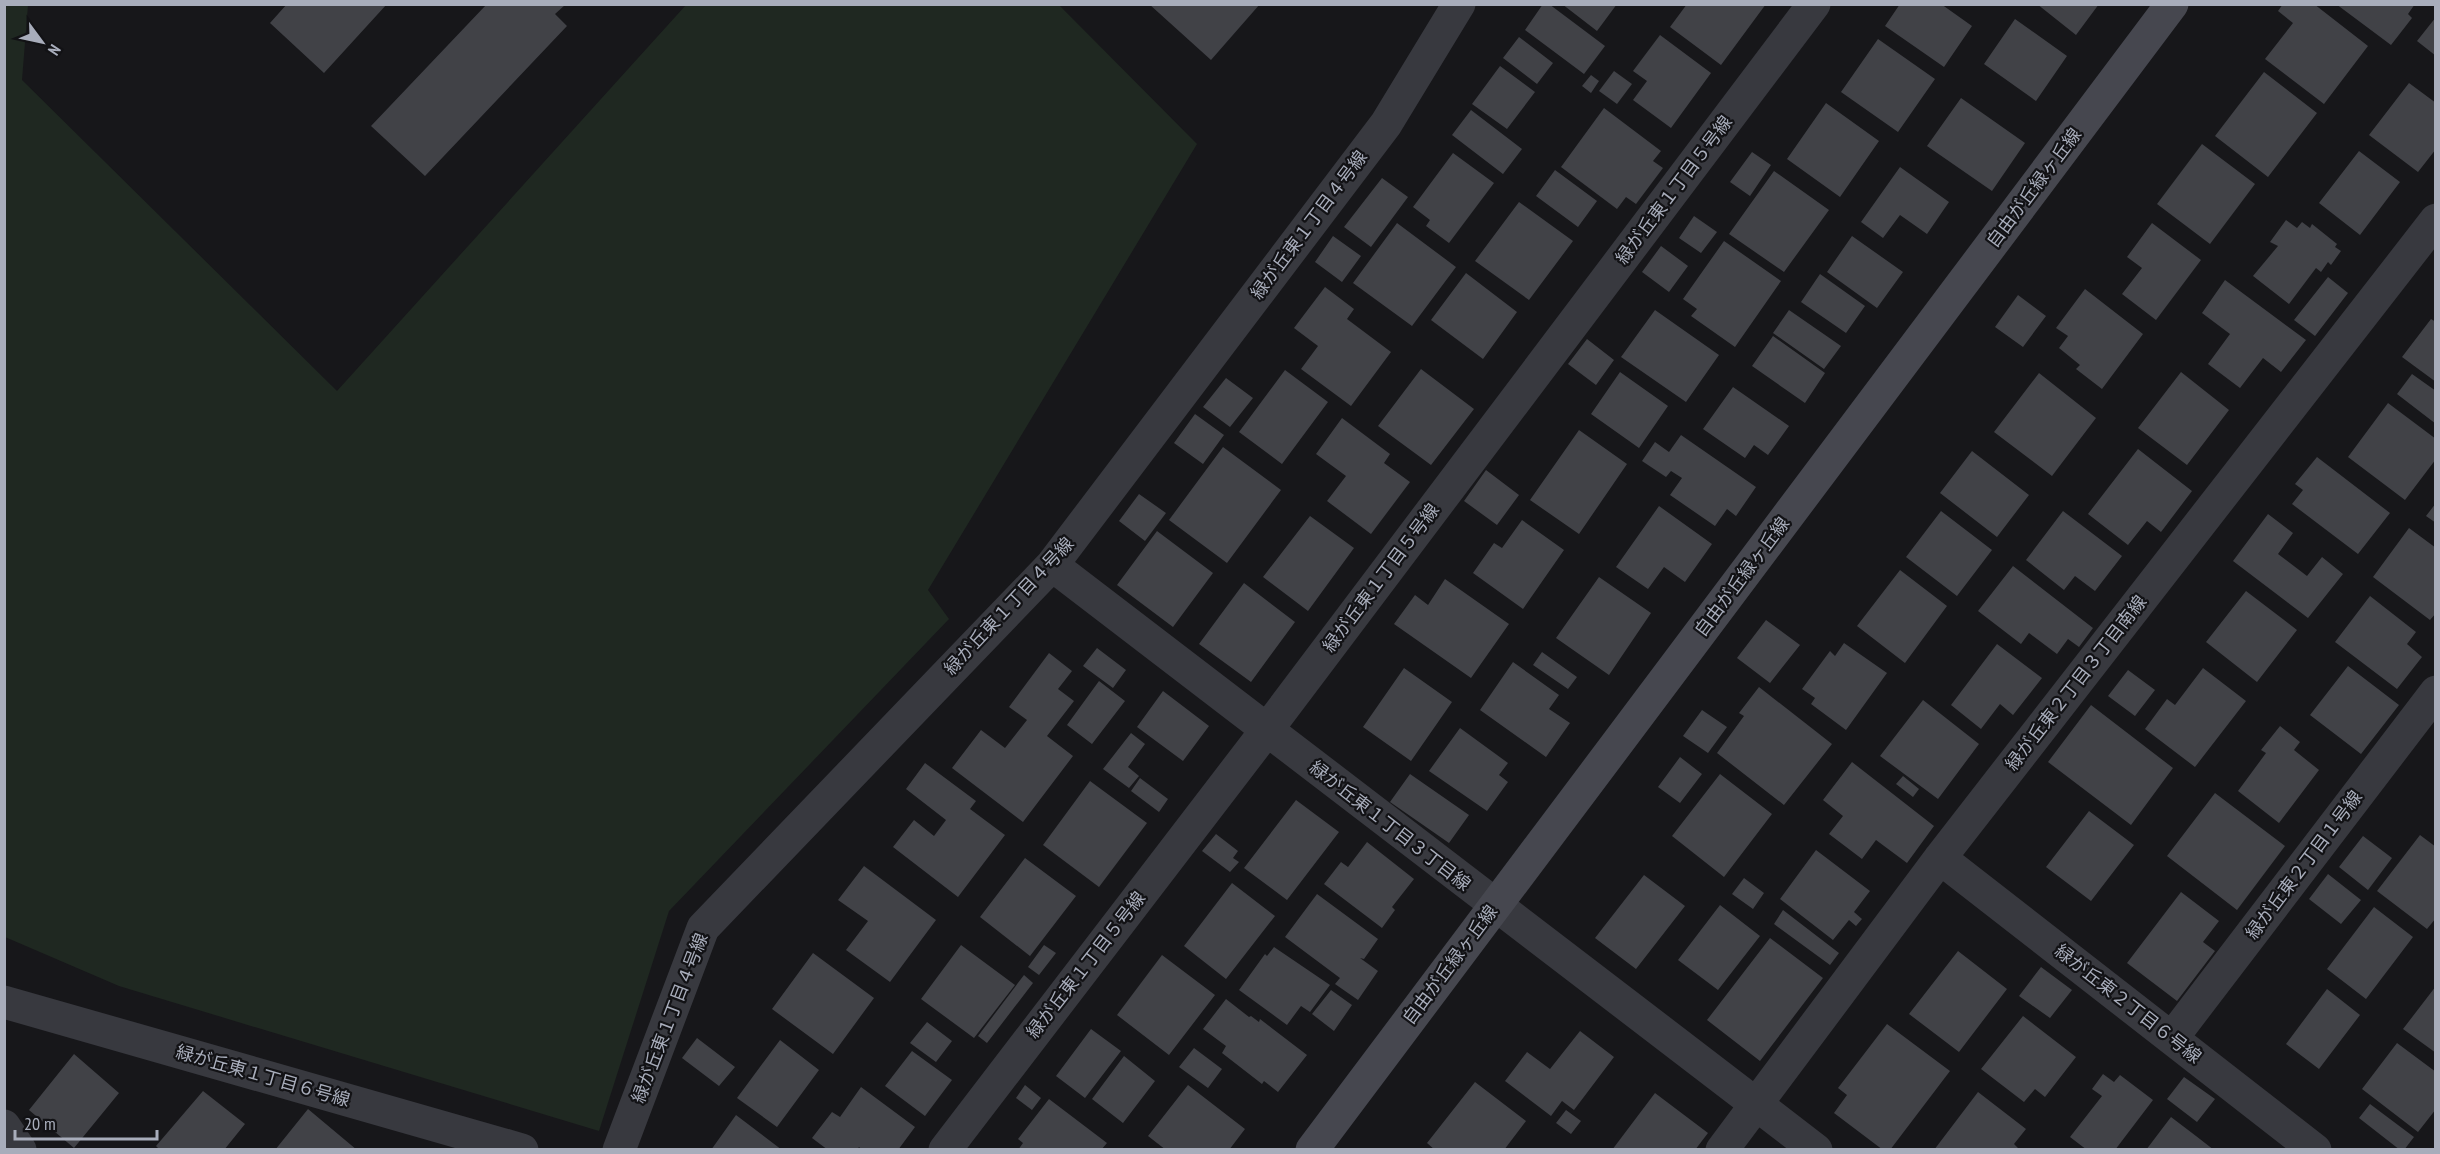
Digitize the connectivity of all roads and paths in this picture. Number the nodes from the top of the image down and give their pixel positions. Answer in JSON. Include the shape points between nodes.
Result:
{"nodes":[{"id":1,"x":1459,"y":4,"type":"edge"},
{"id":2,"x":1814,"y":4,"type":"edge"},
{"id":3,"x":2172,"y":4,"type":"edge"},
{"id":4,"x":2436,"y":220,"type":"edge"},
{"id":5,"x":1052,"y":565,"type":"junction"},
{"id":6,"x":2436,"y":692,"type":"edge"},
{"id":7,"x":1266,"y":730,"type":"junction"},
{"id":8,"x":1940,"y":858,"type":"junction"},
{"id":9,"x":1494,"y":906,"type":"junction"},
{"id":10,"x":4,"y":1002,"type":"edge"},
{"id":11,"x":2172,"y":1038,"type":"junction"},
{"id":12,"x":1757,"y":1104,"type":"junction"},
{"id":13,"x":4,"y":1126,"type":"edge"},
{"id":14,"x":20,"y":1149,"type":"edge"},
{"id":15,"x":522,"y":1149,"type":"edge"},
{"id":16,"x":619,"y":1149,"type":"edge"},
{"id":17,"x":945,"y":1149,"type":"edge"},
{"id":18,"x":1312,"y":1149,"type":"edge"},
{"id":19,"x":1722,"y":1149,"type":"edge"},
{"id":20,"x":1816,"y":1149,"type":"edge"},
{"id":21,"x":2315,"y":1149,"type":"edge"}],
"edges":[{"from":1,"to":5,"type":"street","name":"緑が丘東１丁目４号線","via":[[1386,124]]},
{"from":2,"to":7,"type":"street","name":"緑が丘東１丁目５号線"},
{"from":3,"to":9,"type":"street","name":"自由が丘緑ヶ丘線"},
{"from":4,"to":8,"type":"street","name":"緑が丘東２丁目３丁目南線"},
{"from":5,"to":7,"type":"street","name":"緑が丘東１丁目３丁目線"},
{"from":5,"to":16,"type":"street","name":"緑が丘東１丁目４号線","via":[[703,928]]},
{"from":6,"to":11,"type":"street","name":"緑が丘東２丁目１号線"},
{"from":7,"to":9,"type":"street","name":"緑が丘東１丁目３丁目線"},
{"from":7,"to":17,"type":"street","name":"緑が丘東１丁目５号線"},
{"from":8,"to":11,"type":"street","name":"緑が丘東２丁目６号線"},
{"from":8,"to":12,"type":"street","name":"緑が丘東２丁目３丁目南線"},
{"from":9,"to":12,"type":"street","name":"緑が丘東１丁目３丁目線"},
{"from":9,"to":18,"type":"street","name":"自由が丘緑ヶ丘線"},
{"from":10,"to":15,"type":"street","name":"緑が丘東１丁目６号線"},
{"from":11,"to":21,"type":"street","name":"緑が丘東２丁目６号線"},
{"from":12,"to":19,"type":"street","name":"緑が丘東２丁目３丁目南線"},
{"from":12,"to":20,"type":"street","name":"緑が丘東１丁目３丁目線"},
{"from":13,"to":14,"type":"street"}]}
